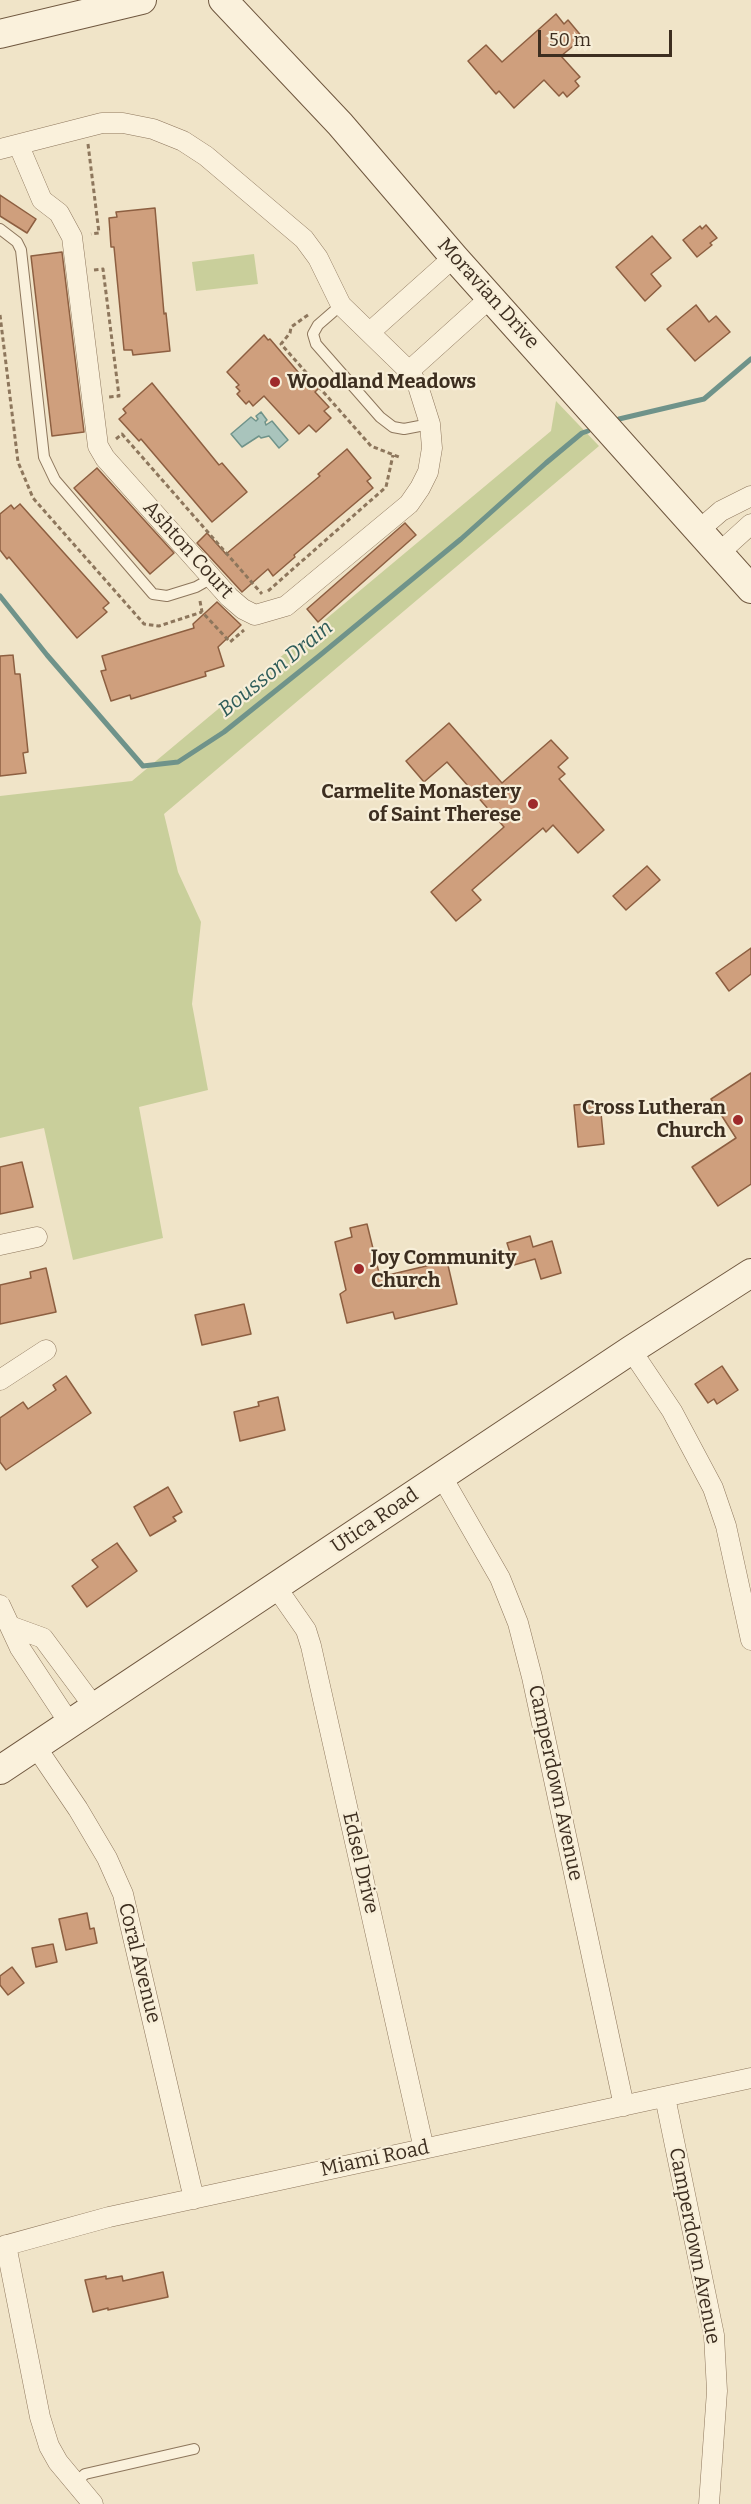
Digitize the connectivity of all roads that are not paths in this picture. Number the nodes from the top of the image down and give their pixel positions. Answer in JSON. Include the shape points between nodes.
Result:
{"nodes":[{"id":1,"x":142,"y":0,"type":"edge"},
{"id":2,"x":223,"y":0,"type":"edge"},
{"id":3,"x":0,"y":34,"type":"edge"},
{"id":4,"x":9,"y":147,"type":"edge"},
{"id":5,"x":0,"y":229,"type":"edge"},
{"id":6,"x":454,"y":257,"type":"junction"},
{"id":7,"x":490,"y":298,"type":"junction"},
{"id":8,"x":342,"y":305,"type":"junction"},
{"id":9,"x":370,"y":332,"type":"junction"},
{"id":10,"x":409,"y":371,"type":"junction"},
{"id":11,"x":430,"y":424,"type":"junction"},
{"id":12,"x":751,"y":496,"type":"edge"},
{"id":13,"x":751,"y":524,"type":"edge"},
{"id":14,"x":699,"y":530,"type":"junction"},
{"id":15,"x":719,"y":554,"type":"junction"},
{"id":16,"x":212,"y":578,"type":"junction"},
{"id":17,"x":751,"y":589,"type":"edge"},
{"id":18,"x":37,"y":1237,"type":"dead end"},
{"id":19,"x":0,"y":1245,"type":"edge"},
{"id":20,"x":751,"y":1274,"type":"edge"},
{"id":21,"x":46,"y":1350,"type":"dead end"},
{"id":22,"x":631,"y":1350,"type":"junction"},
{"id":23,"x":0,"y":1380,"type":"edge"},
{"id":24,"x":442,"y":1477,"type":"junction"},
{"id":25,"x":276,"y":1587,"type":"junction"},
{"id":26,"x":0,"y":1605,"type":"edge"},
{"id":27,"x":10,"y":1626,"type":"junction"},
{"id":28,"x":751,"y":1640,"type":"edge"},
{"id":29,"x":95,"y":1708,"type":"junction"},
{"id":30,"x":70,"y":1725,"type":"junction"},
{"id":31,"x":36,"y":1747,"type":"junction"},
{"id":32,"x":0,"y":1770,"type":"edge"},
{"id":33,"x":751,"y":2078,"type":"edge"},
{"id":34,"x":665,"y":2097,"type":"junction"},
{"id":35,"x":624,"y":2106,"type":"junction"},
{"id":36,"x":424,"y":2149,"type":"junction"},
{"id":37,"x":194,"y":2199,"type":"junction"},
{"id":38,"x":3,"y":2246,"type":"edge"},
{"id":39,"x":194,"y":2449,"type":"dead end"},
{"id":40,"x":75,"y":2483,"type":"junction"},
{"id":41,"x":93,"y":2504,"type":"edge"},
{"id":42,"x":710,"y":2504,"type":"edge"}],
"edges":[{"from":1,"to":3,"type":"street"},
{"from":2,"to":6,"type":"street","name":"Moravian Drive","via":[[340,124]]},
{"from":4,"to":8,"type":"street","name":"Ashton Court","via":[[102,123],[153,129],[183,141],[304,239]]},
{"from":4,"to":16,"type":"street","name":"Ashton Court","via":[[42,200],[59,213],[72,237],[98,446]]},
{"from":5,"to":16,"type":"lane","via":[[21,250],[44,457],[55,480],[153,594],[167,596]]},
{"from":6,"to":7,"type":"street","name":"Moravian Drive"},
{"from":6,"to":9,"type":"street"},
{"from":7,"to":10,"type":"street"},
{"from":7,"to":14,"type":"street","name":"Moravian Drive"},
{"from":8,"to":9,"type":"street","name":"Ashton Court"},
{"from":8,"to":11,"type":"lane","via":[[318,325],[313,334],[316,344],[393,427]]},
{"from":9,"to":10,"type":"street","name":"Ashton Court"},
{"from":10,"to":11,"type":"street","name":"Ashton Court"},
{"from":11,"to":16,"type":"street","name":"Ashton Court","via":[[428,472],[409,504],[286,606],[255,615],[229,597]]},
{"from":12,"to":14,"type":"street","via":[[721,511]]},
{"from":13,"to":15,"type":"street"},
{"from":14,"to":15,"type":"street","name":"Moravian Drive"},
{"from":15,"to":17,"type":"street","name":"Moravian Drive"},
{"from":18,"to":19,"type":"street"},
{"from":20,"to":22,"type":"street","name":"Utica Road"},
{"from":21,"to":23,"type":"street"},
{"from":22,"to":24,"type":"street","name":"Utica Road"},
{"from":22,"to":28,"type":"street","via":[[672,1411],[713,1488],[726,1526]]},
{"from":24,"to":25,"type":"street","name":"Utica Road"},
{"from":24,"to":35,"type":"street","name":"Camperdown Avenue","via":[[500,1578],[518,1623]]},
{"from":25,"to":29,"type":"street","name":"Utica Road"},
{"from":25,"to":36,"type":"street","name":"Edsel Drive","via":[[306,1630],[311,1646]]},
{"from":26,"to":27,"type":"street"},
{"from":27,"to":29,"type":"street","via":[[43,1638]]},
{"from":27,"to":30,"type":"street"},
{"from":29,"to":30,"type":"street","name":"Utica Road"},
{"from":30,"to":31,"type":"street","name":"Utica Road"},
{"from":31,"to":32,"type":"street","name":"Utica Road"},
{"from":31,"to":37,"type":"street","name":"Coral Avenue","via":[[96,1838],[123,1894]]},
{"from":33,"to":34,"type":"street","name":"Miami Road"},
{"from":34,"to":35,"type":"street","name":"Miami Road"},
{"from":34,"to":42,"type":"street","name":"Camperdown Avenue","via":[[714,2335],[717,2391]]},
{"from":35,"to":36,"type":"street","name":"Miami Road"},
{"from":36,"to":37,"type":"street","name":"Miami Road"},
{"from":37,"to":38,"type":"street","name":"Miami Road"},
{"from":38,"to":40,"type":"street","via":[[40,2417],[58,2462]]},
{"from":39,"to":40,"type":"lane","via":[[85,2474]]},
{"from":40,"to":41,"type":"street"}]}
